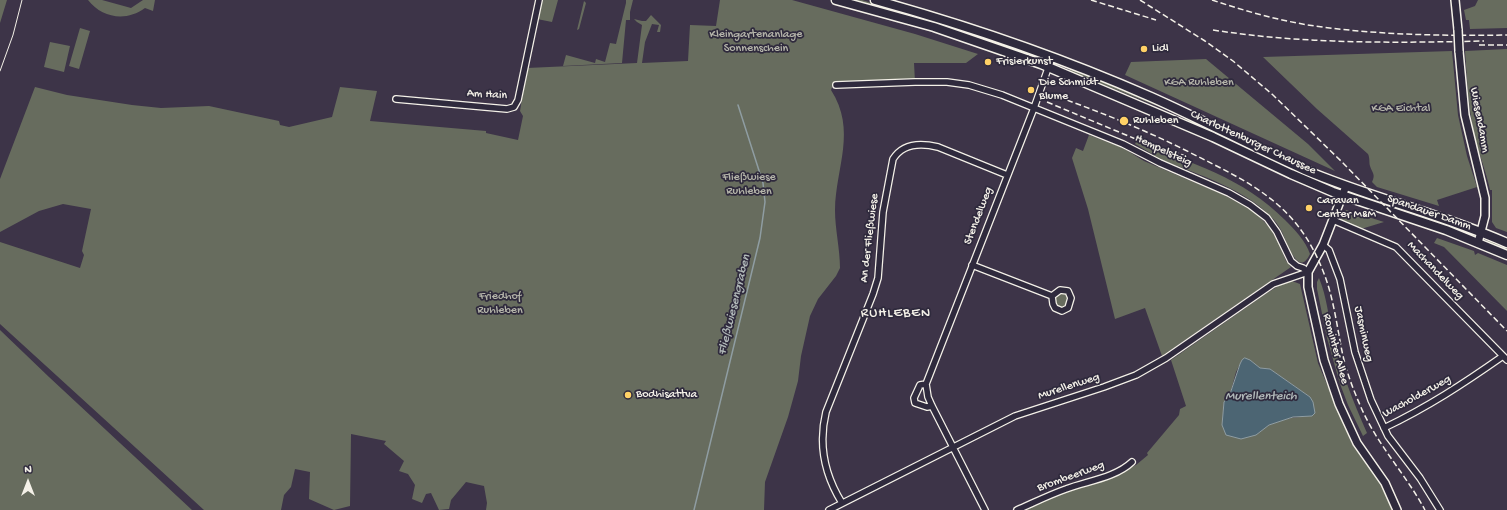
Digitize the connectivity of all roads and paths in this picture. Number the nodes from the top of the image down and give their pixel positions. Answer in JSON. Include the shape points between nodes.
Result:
{"nodes":[{"id":1,"x":539,"y":0,"type":"edge"},
{"id":2,"x":836,"y":0,"type":"edge"},
{"id":3,"x":875,"y":0,"type":"edge"},
{"id":4,"x":1455,"y":0,"type":"edge"},
{"id":5,"x":1052,"y":57,"type":"junction"},
{"id":6,"x":1049,"y":67,"type":"junction"},
{"id":7,"x":836,"y":85,"type":"dead end"},
{"id":8,"x":396,"y":99,"type":"dead end"},
{"id":9,"x":1034,"y":108,"type":"junction"},
{"id":10,"x":1007,"y":175,"type":"junction"},
{"id":11,"x":1346,"y":186,"type":"junction"},
{"id":12,"x":1342,"y":196,"type":"junction"},
{"id":13,"x":1333,"y":220,"type":"junction"},
{"id":14,"x":1482,"y":232,"type":"junction"},
{"id":15,"x":1478,"y":243,"type":"junction"},
{"id":16,"x":1507,"y":243,"type":"edge"},
{"id":17,"x":1322,"y":245,"type":"junction"},
{"id":18,"x":1507,"y":255,"type":"edge"},
{"id":19,"x":972,"y":265,"type":"junction"},
{"id":20,"x":1308,"y":272,"type":"junction"},
{"id":21,"x":1052,"y":296,"type":"dead end"},
{"id":22,"x":1505,"y":358,"type":"edge"},
{"id":23,"x":926,"y":384,"type":"junction"},
{"id":24,"x":932,"y":406,"type":"junction"},
{"id":25,"x":1384,"y":428,"type":"junction"},
{"id":26,"x":954,"y":447,"type":"junction"},
{"id":27,"x":1132,"y":462,"type":"dead end"},
{"id":28,"x":842,"y":503,"type":"junction"},
{"id":29,"x":829,"y":510,"type":"edge"},
{"id":30,"x":985,"y":510,"type":"edge"},
{"id":31,"x":1017,"y":510,"type":"edge"},
{"id":32,"x":1397,"y":510,"type":"edge"},
{"id":33,"x":1440,"y":510,"type":"edge"}],
"edges":[{"from":1,"to":8,"type":"street","name":"Am Hain","via":[[517,104],[514,107],[507,109]]},
{"from":2,"to":6,"type":"main road","name":"Charlottenburger Chaussee","via":[[958,35]]},
{"from":3,"to":5,"type":"main road","name":"Charlottenburger Chaussee","via":[[954,23]]},
{"from":4,"to":14,"type":"street","name":"Wiesendamm","bridge":true,"via":[[1465,114],[1485,198]]},
{"from":5,"to":6,"type":"street","name":"Stendelweg"},
{"from":5,"to":11,"type":"main road","name":"Charlottenburger Chaussee","via":[[1151,97],[1282,159]]},
{"from":6,"to":9,"type":"street","name":"Stendelweg"},
{"from":6,"to":12,"type":"main road","name":"Charlottenburger Chaussee","via":[[1170,118]]},
{"from":7,"to":9,"type":"street","name":"Hempelsteig","via":[[947,82],[990,90]]},
{"from":9,"to":10,"type":"street","name":"Stendelweg"},
{"from":9,"to":20,"type":"street","name":"Hempelsteig","via":[[1123,144],[1250,205],[1267,218],[1291,261]]},
{"from":10,"to":19,"type":"street","name":"Stendelweg"},
{"from":10,"to":28,"type":"street","name":"An der Fließwiese","via":[[938,147],[926,145],[907,147],[893,159],[884,212],[878,278],[823,423],[822,447],[825,466],[831,484]]},
{"from":11,"to":12,"type":"street"},
{"from":11,"to":14,"type":"main road","name":"Spandauer Damm"},
{"from":12,"to":13,"type":"street"},
{"from":12,"to":15,"type":"main road","name":"Spandauer Damm"},
{"from":13,"to":17,"type":"street"},
{"from":13,"to":22,"type":"street","name":"Machandelweg","via":[[1396,247]]},
{"from":14,"to":15,"type":"street","name":"Wiesendamm"},
{"from":14,"to":16,"type":"main road","name":"Spandauer Damm"},
{"from":15,"to":18,"type":"main road","name":"Spandauer Damm"},
{"from":17,"to":20,"type":"street"},
{"from":17,"to":25,"type":"street","name":"Jasminweg","via":[[1329,250],[1340,279],[1359,367]]},
{"from":19,"to":21,"type":"street"},
{"from":19,"to":23,"type":"street","name":"Stendelweg"},
{"from":20,"to":26,"type":"street","name":"Murellenweg","via":[[1273,284],[1166,358],[1136,375],[1015,416]]},
{"from":20,"to":32,"type":"street","name":"Rominter Allee","via":[[1308,287],[1324,360],[1339,404],[1357,443],[1385,483]]},
{"from":22,"to":25,"type":"street","name":"Wacholderweg","via":[[1416,413]]},
{"from":23,"to":24,"type":"street"},
{"from":23,"to":24,"type":"street","name":"Stendelweg","via":[[920,385],[914,398],[915,403]]},
{"from":24,"to":26,"type":"street"},
{"from":25,"to":33,"type":"street","name":"Wacholderweg"},
{"from":26,"to":28,"type":"street","name":"Murellenweg"},
{"from":26,"to":30,"type":"street"},
{"from":27,"to":31,"type":"street","name":"Brombeerweg","via":[[1116,472],[1052,494]]},
{"from":28,"to":29,"type":"street","name":"Murellenweg"}]}
